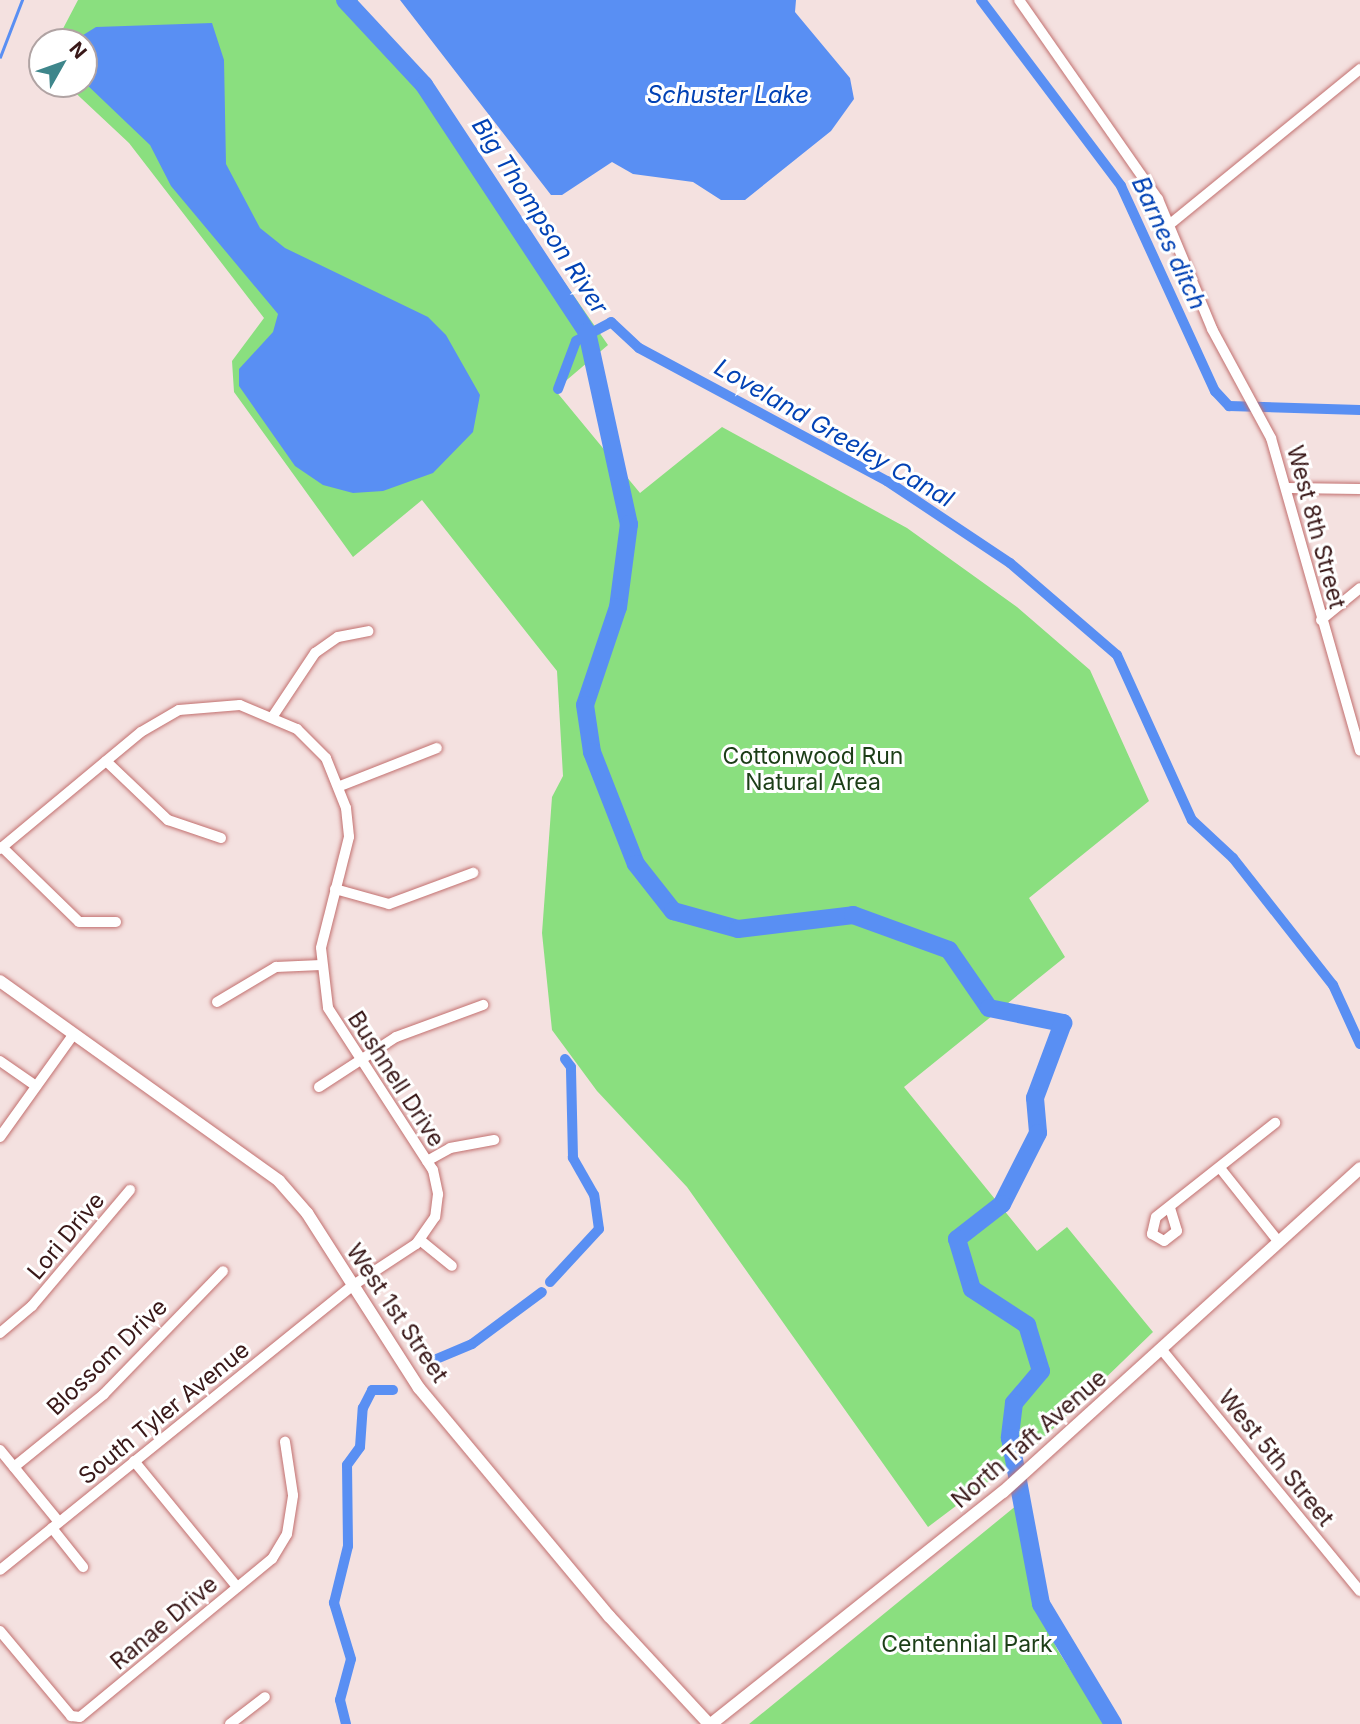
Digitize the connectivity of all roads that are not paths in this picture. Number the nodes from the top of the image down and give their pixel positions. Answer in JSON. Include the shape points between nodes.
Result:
{"nodes":[{"id":1,"x":1019,"y":0,"type":"edge"},
{"id":2,"x":1360,"y":69,"type":"edge"},
{"id":3,"x":1169,"y":225,"type":"junction"},
{"id":4,"x":1287,"y":488,"type":"junction"},
{"id":5,"x":1360,"y":489,"type":"edge"},
{"id":6,"x":1360,"y":588,"type":"edge"},
{"id":7,"x":1321,"y":620,"type":"junction"},
{"id":8,"x":368,"y":631,"type":"dead end"},
{"id":9,"x":273,"y":716,"type":"junction"},
{"id":10,"x":1357,"y":734,"type":"edge"},
{"id":11,"x":437,"y":748,"type":"dead end"},
{"id":12,"x":1360,"y":751,"type":"edge"},
{"id":13,"x":106,"y":761,"type":"junction"},
{"id":14,"x":340,"y":786,"type":"junction"},
{"id":15,"x":221,"y":838,"type":"dead end"},
{"id":16,"x":1,"y":848,"type":"edge"},
{"id":17,"x":474,"y":873,"type":"dead end"},
{"id":18,"x":335,"y":890,"type":"junction"},
{"id":19,"x":116,"y":922,"type":"dead end"},
{"id":20,"x":321,"y":965,"type":"junction"},
{"id":21,"x":0,"y":981,"type":"edge"},
{"id":22,"x":217,"y":1002,"type":"dead end"},
{"id":23,"x":483,"y":1005,"type":"dead end"},
{"id":24,"x":73,"y":1035,"type":"junction"},
{"id":25,"x":0,"y":1061,"type":"edge"},
{"id":26,"x":359,"y":1062,"type":"junction"},
{"id":27,"x":36,"y":1086,"type":"junction"},
{"id":28,"x":319,"y":1087,"type":"dead end"},
{"id":29,"x":1275,"y":1123,"type":"dead end"},
{"id":30,"x":0,"y":1136,"type":"edge"},
{"id":31,"x":494,"y":1140,"type":"dead end"},
{"id":32,"x":427,"y":1161,"type":"junction"},
{"id":33,"x":1220,"y":1168,"type":"junction"},
{"id":34,"x":1360,"y":1168,"type":"edge"},
{"id":35,"x":130,"y":1190,"type":"dead end"},
{"id":36,"x":1170,"y":1208,"type":"dead end"},
{"id":37,"x":420,"y":1240,"type":"junction"},
{"id":38,"x":1278,"y":1241,"type":"junction"},
{"id":39,"x":452,"y":1266,"type":"dead end"},
{"id":40,"x":223,"y":1271,"type":"dead end"},
{"id":41,"x":352,"y":1286,"type":"junction"},
{"id":42,"x":0,"y":1334,"type":"edge"},
{"id":43,"x":1162,"y":1350,"type":"junction"},
{"id":44,"x":285,"y":1442,"type":"dead end"},
{"id":45,"x":0,"y":1450,"type":"edge"},
{"id":46,"x":134,"y":1461,"type":"junction"},
{"id":47,"x":14,"y":1467,"type":"junction"},
{"id":48,"x":55,"y":1525,"type":"junction"},
{"id":49,"x":83,"y":1567,"type":"dead end"},
{"id":50,"x":0,"y":1570,"type":"edge"},
{"id":51,"x":237,"y":1587,"type":"junction"},
{"id":52,"x":1360,"y":1591,"type":"edge"},
{"id":53,"x":0,"y":1630,"type":"edge"},
{"id":54,"x":265,"y":1697,"type":"dead end"},
{"id":55,"x":230,"y":1724,"type":"edge"},
{"id":56,"x":710,"y":1724,"type":"edge"}],
"edges":[{"from":1,"to":3,"type":"street","name":"West 8th Street","via":[[1129,150]]},
{"from":2,"to":3,"type":"street"},
{"from":3,"to":4,"type":"street","name":"West 8th Street","via":[[1263,424]]},
{"from":4,"to":5,"type":"street"},
{"from":4,"to":7,"type":"street","name":"West 8th Street"},
{"from":6,"to":7,"type":"street"},
{"from":7,"to":10,"type":"street","name":"West 8th Street"},
{"from":8,"to":9,"type":"street","via":[[338,637],[315,653]]},
{"from":9,"to":13,"type":"street","name":"Bushnell Drive","via":[[225,704],[179,710]]},
{"from":9,"to":14,"type":"street","name":"Bushnell Drive","via":[[307,738]]},
{"from":10,"to":12,"type":"street","name":"West 8th Street"},
{"from":11,"to":14,"type":"street"},
{"from":13,"to":15,"type":"street","via":[[158,813]]},
{"from":13,"to":16,"type":"street","name":"Bushnell Drive"},
{"from":14,"to":18,"type":"street","name":"Bushnell Drive","via":[[349,837]]},
{"from":16,"to":19,"type":"street","via":[[79,922]]},
{"from":17,"to":18,"type":"street","via":[[389,904]]},
{"from":18,"to":20,"type":"street","name":"Bushnell Drive"},
{"from":20,"to":22,"type":"street","via":[[276,967]]},
{"from":20,"to":26,"type":"street","name":"Bushnell Drive","via":[[328,1008]]},
{"from":21,"to":24,"type":"main road","name":"West 1st Street"},
{"from":23,"to":26,"type":"street","via":[[396,1037]]},
{"from":24,"to":27,"type":"street"},
{"from":24,"to":41,"type":"main road","name":"West 1st Street","via":[[279,1181],[307,1213]]},
{"from":25,"to":27,"type":"street"},
{"from":26,"to":28,"type":"street"},
{"from":26,"to":32,"type":"street","name":"Bushnell Drive"},
{"from":27,"to":30,"type":"street"},
{"from":29,"to":33,"type":"street"},
{"from":31,"to":32,"type":"street","via":[[450,1148]]},
{"from":32,"to":37,"type":"street","name":"Bushnell Drive","via":[[438,1202]]},
{"from":33,"to":36,"type":"street"},
{"from":33,"to":38,"type":"street"},
{"from":34,"to":38,"type":"main road","name":"North Taft Avenue"},
{"from":35,"to":42,"type":"street","name":"Lori Drive","via":[[32,1306]]},
{"from":37,"to":39,"type":"street"},
{"from":37,"to":41,"type":"street"},
{"from":38,"to":43,"type":"main road","name":"North Taft Avenue"},
{"from":40,"to":47,"type":"street","name":"Blossom Drive","via":[[104,1394]]},
{"from":41,"to":46,"type":"street","name":"South Tyler Avenue"},
{"from":41,"to":56,"type":"main road","name":"West 1st Street","via":[[419,1388],[608,1616]]},
{"from":43,"to":52,"type":"street","name":"West 5th Street"},
{"from":43,"to":56,"type":"main road","name":"North Taft Avenue","via":[[1003,1492]]},
{"from":44,"to":51,"type":"street","name":"Ranae Drive","via":[[293,1495],[287,1534],[271,1559]]},
{"from":45,"to":47,"type":"street"},
{"from":46,"to":48,"type":"street","name":"South Tyler Avenue"},
{"from":46,"to":51,"type":"street"},
{"from":47,"to":48,"type":"street"},
{"from":48,"to":49,"type":"street"},
{"from":48,"to":50,"type":"street","name":"South Tyler Avenue"},
{"from":51,"to":53,"type":"street","name":"Ranae Drive","via":[[76,1719]]},
{"from":54,"to":55,"type":"street"}]}
